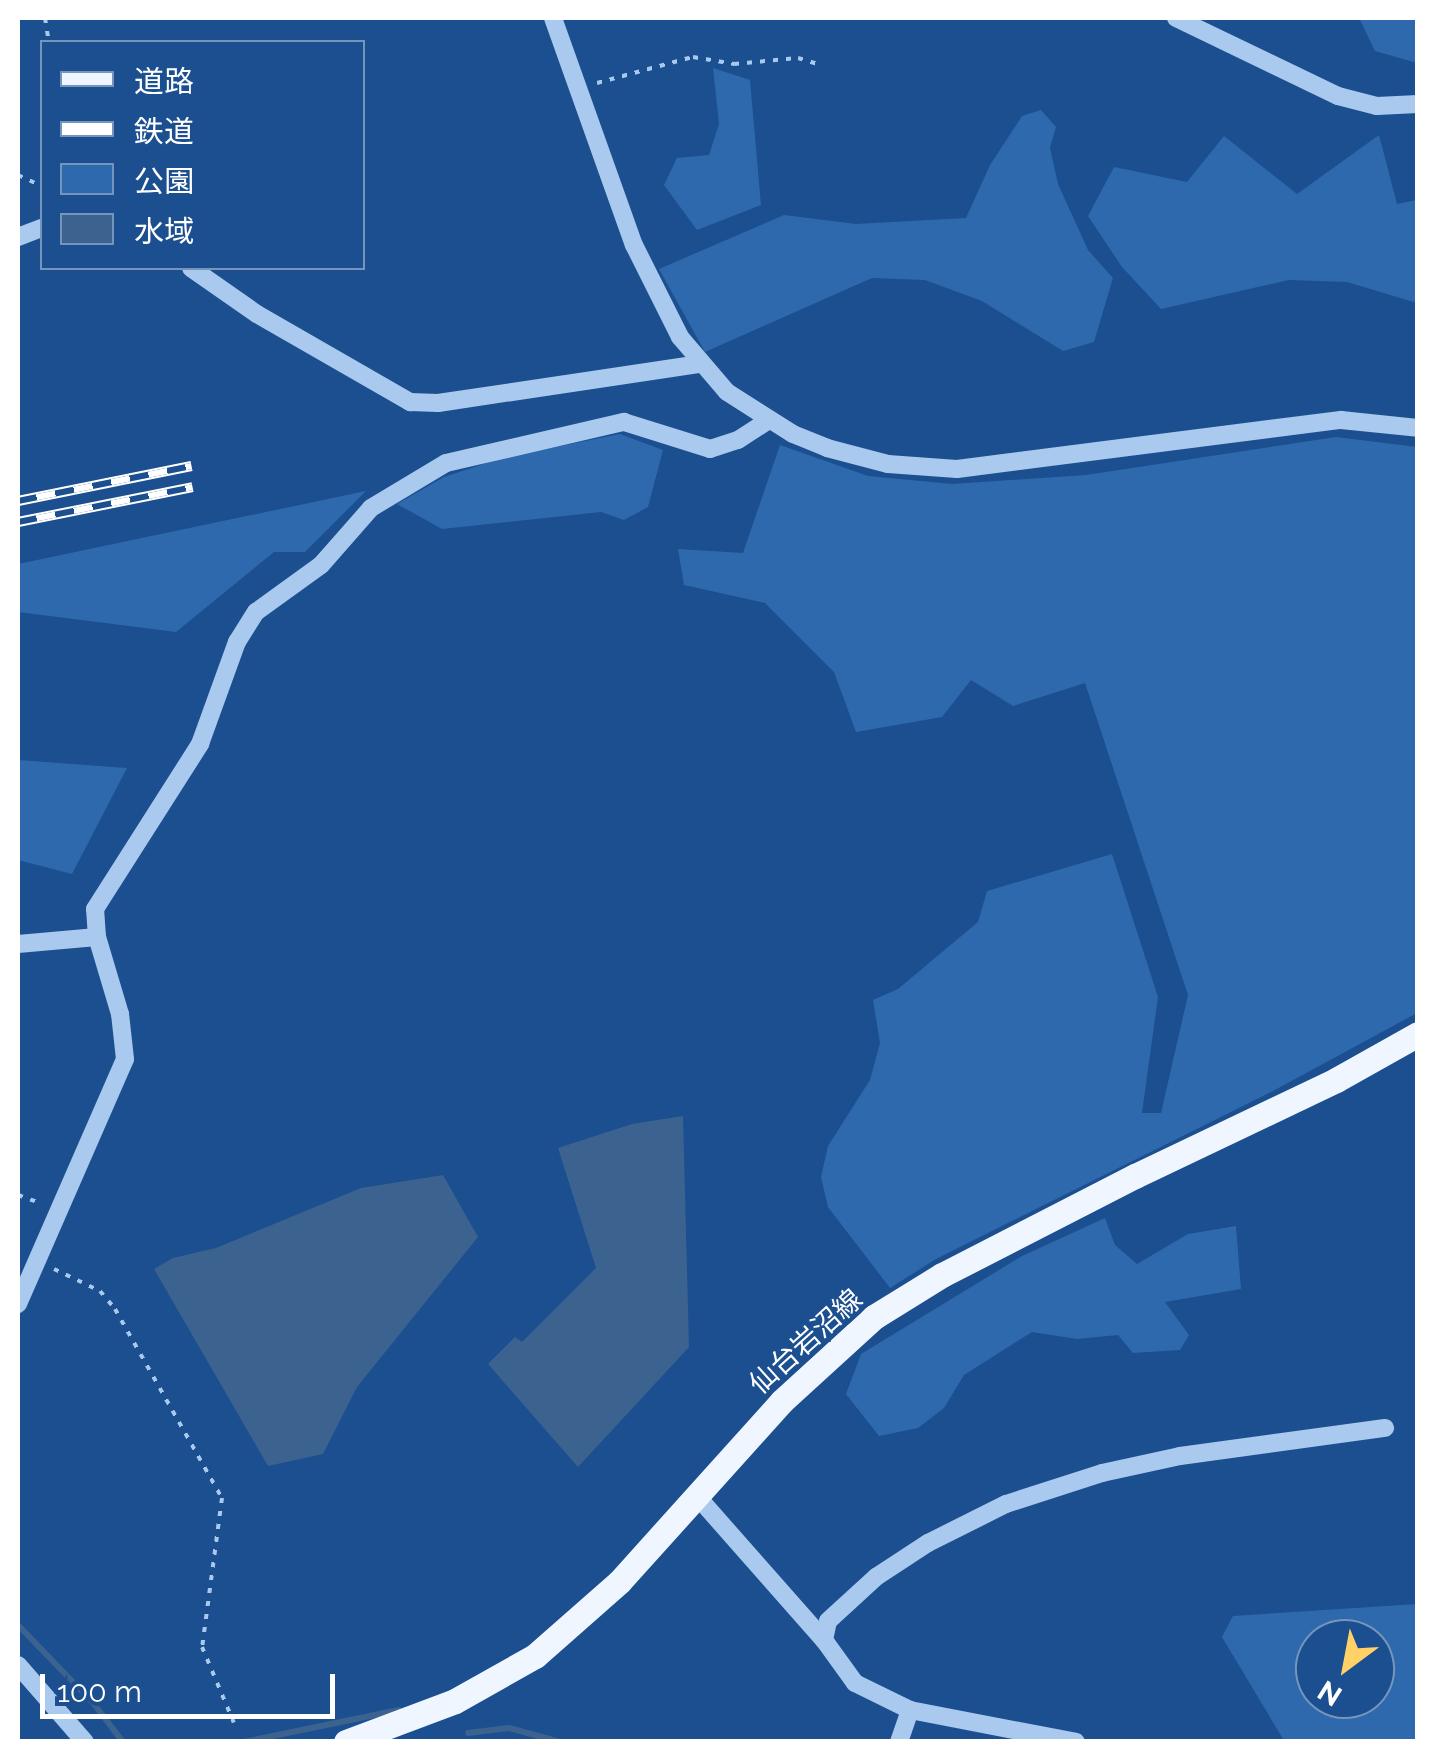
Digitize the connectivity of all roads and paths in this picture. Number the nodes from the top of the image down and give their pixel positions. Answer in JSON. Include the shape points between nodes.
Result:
{"nodes":[{"id":1,"x":554,"y":18,"type":"edge"},
{"id":2,"x":1176,"y":18,"type":"edge"},
{"id":3,"x":821,"y":65,"type":"dead end"},
{"id":4,"x":578,"y":88,"type":"junction"},
{"id":5,"x":1418,"y":104,"type":"edge"},
{"id":6,"x":194,"y":270,"type":"edge"},
{"id":7,"x":700,"y":364,"type":"junction"},
{"id":8,"x":767,"y":421,"type":"junction"},
{"id":9,"x":1418,"y":428,"type":"edge"},
{"id":10,"x":98,"y":938,"type":"junction"},
{"id":11,"x":18,"y":944,"type":"edge"},
{"id":12,"x":1418,"y":1034,"type":"edge"},
{"id":13,"x":18,"y":1195,"type":"edge"},
{"id":14,"x":59,"y":1210,"type":"junction"},
{"id":15,"x":36,"y":1261,"type":"junction"},
{"id":16,"x":18,"y":1304,"type":"edge"},
{"id":17,"x":1385,"y":1428,"type":"dead end"},
{"id":18,"x":696,"y":1494,"type":"junction"},
{"id":19,"x":824,"y":1640,"type":"junction"},
{"id":20,"x":18,"y":1665,"type":"edge"},
{"id":21,"x":910,"y":1710,"type":"junction"},
{"id":22,"x":234,"y":1723,"type":"dead end"},
{"id":23,"x":85,"y":1742,"type":"edge"},
{"id":24,"x":346,"y":1742,"type":"edge"},
{"id":25,"x":899,"y":1742,"type":"edge"},
{"id":26,"x":1076,"y":1742,"type":"edge"}],
"edges":[{"from":1,"to":4,"type":"street"},
{"from":2,"to":5,"type":"street","via":[[1338,96],[1377,106]]},
{"from":3,"to":4,"type":"path","via":[[798,58],[734,64],[693,57]]},
{"from":4,"to":7,"type":"street","via":[[634,244]]},
{"from":6,"to":7,"type":"street","via":[[410,402]]},
{"from":7,"to":8,"type":"street"},
{"from":8,"to":9,"type":"street","via":[[854,456],[957,469],[1341,420]]},
{"from":8,"to":10,"type":"street","via":[[710,449],[624,422],[595,426],[446,463],[371,508],[321,565],[256,612],[237,642],[200,744],[95,910]]},
{"from":10,"to":11,"type":"street"},
{"from":10,"to":14,"type":"street","via":[[125,1059]]},
{"from":12,"to":18,"type":"main road","name":"仙台岩沼線","via":[[959,1266],[874,1317],[782,1401]]},
{"from":13,"to":14,"type":"path"},
{"from":14,"to":15,"type":"street"},
{"from":15,"to":16,"type":"street"},
{"from":15,"to":22,"type":"path","via":[[100,1291],[115,1309],[222,1498],[202,1647]]},
{"from":17,"to":19,"type":"street","via":[[1180,1456],[1102,1472],[1006,1504],[928,1542],[876,1577],[828,1620]]},
{"from":18,"to":19,"type":"street"},
{"from":18,"to":24,"type":"main road","name":"仙台岩沼線","via":[[620,1580],[535,1656],[454,1701]]},
{"from":19,"to":21,"type":"street","via":[[856,1683]]},
{"from":20,"to":23,"type":"street"},
{"from":21,"to":25,"type":"street"},
{"from":21,"to":26,"type":"street"}]}
